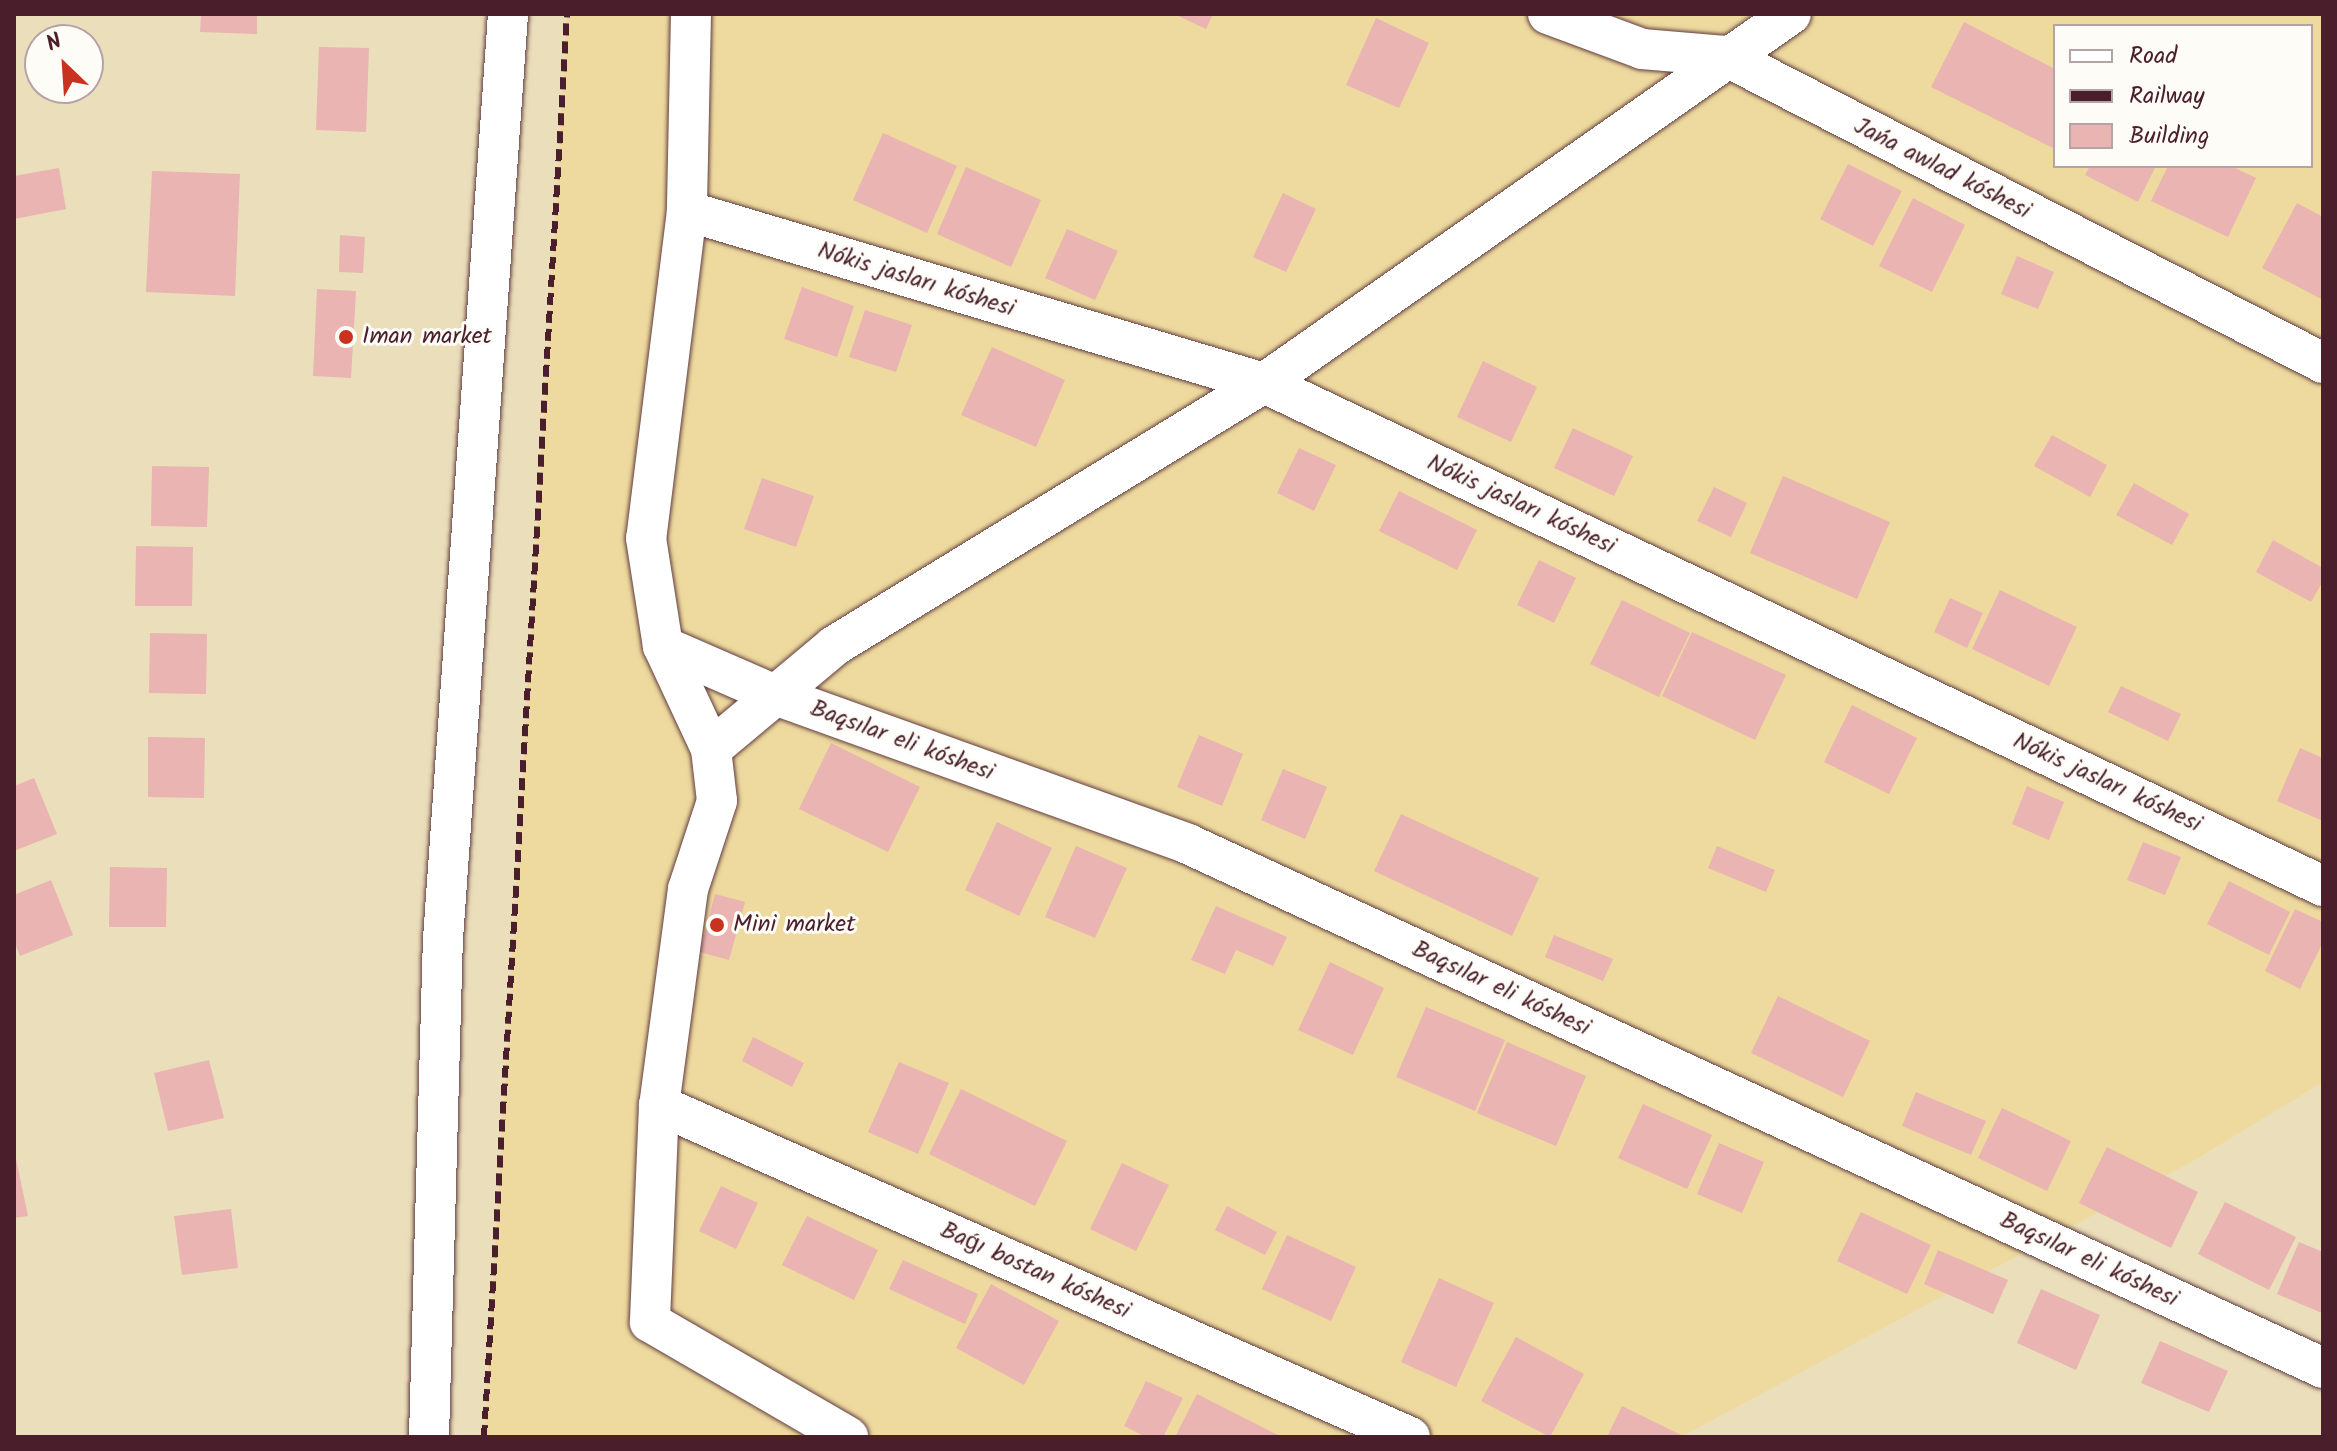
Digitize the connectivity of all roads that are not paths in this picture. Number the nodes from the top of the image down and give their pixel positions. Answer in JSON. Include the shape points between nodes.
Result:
{"nodes":[{"id":1,"x":508,"y":14,"type":"edge"},
{"id":2,"x":691,"y":14,"type":"edge"},
{"id":3,"x":1548,"y":14,"type":"edge"},
{"id":4,"x":1791,"y":14,"type":"edge"},
{"id":5,"x":1725,"y":56,"type":"junction"},
{"id":6,"x":687,"y":211,"type":"junction"},
{"id":7,"x":2323,"y":363,"type":"edge"},
{"id":8,"x":1264,"y":383,"type":"junction"},
{"id":9,"x":663,"y":646,"type":"junction"},
{"id":10,"x":775,"y":695,"type":"junction"},
{"id":11,"x":711,"y":749,"type":"junction"},
{"id":12,"x":2323,"y":886,"type":"edge"},
{"id":13,"x":659,"y":1105,"type":"junction"},
{"id":14,"x":2323,"y":1368,"type":"edge"},
{"id":15,"x":429,"y":1437,"type":"edge"},
{"id":16,"x":848,"y":1437,"type":"edge"},
{"id":17,"x":1410,"y":1437,"type":"edge"}],
"edges":[{"from":1,"to":15,"type":"street","via":[[443,939]]},
{"from":2,"to":6,"type":"street"},
{"from":3,"to":5,"type":"street","name":"Jańa awlad kóshesi","via":[[1642,49]]},
{"from":4,"to":5,"type":"street"},
{"from":5,"to":7,"type":"street","name":"Jańa awlad kóshesi"},
{"from":5,"to":8,"type":"street"},
{"from":6,"to":8,"type":"street","name":"Nókis jasları kóshesi"},
{"from":6,"to":9,"type":"street","via":[[646,538]]},
{"from":8,"to":10,"type":"street","via":[[834,646]]},
{"from":8,"to":12,"type":"street","name":"Nókis jasları kóshesi"},
{"from":9,"to":10,"type":"street","name":"Baqsılar eli kóshesi"},
{"from":9,"to":11,"type":"street"},
{"from":10,"to":11,"type":"street"},
{"from":10,"to":14,"type":"street","name":"Baqsılar eli kóshesi","via":[[1188,844]]},
{"from":11,"to":13,"type":"street","via":[[717,801],[688,889]]},
{"from":13,"to":16,"type":"street","via":[[650,1322]]},
{"from":13,"to":17,"type":"street","name":"Baǵı bostan kóshesi"}]}
